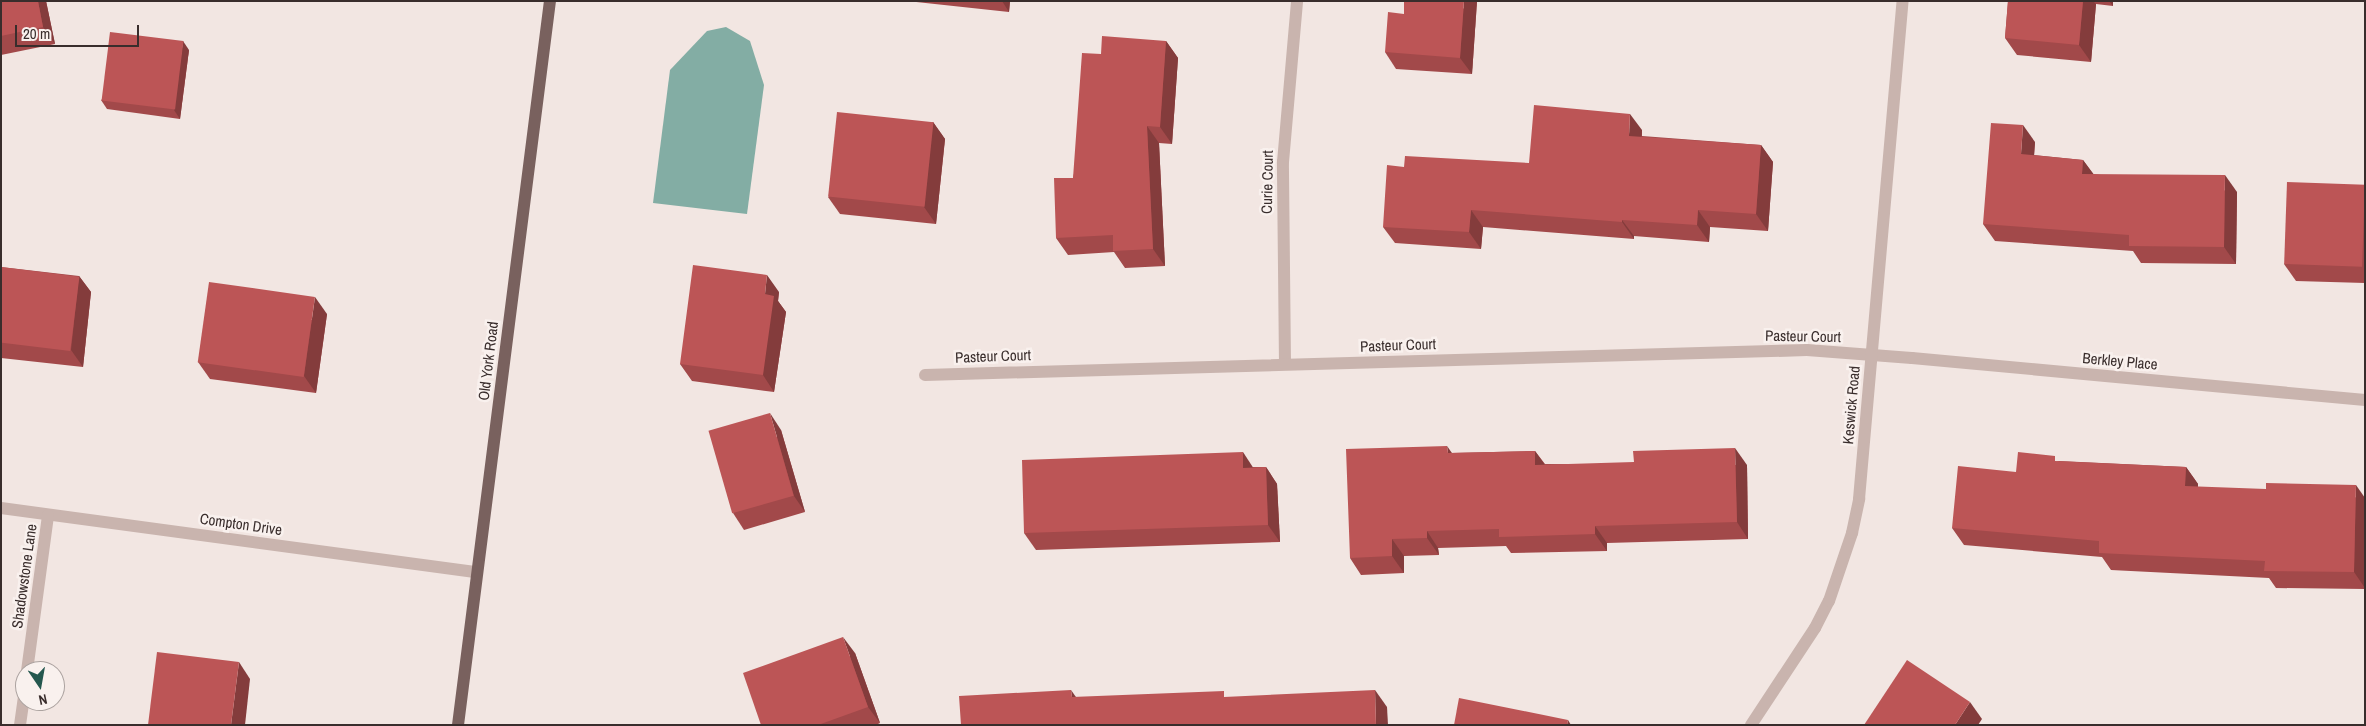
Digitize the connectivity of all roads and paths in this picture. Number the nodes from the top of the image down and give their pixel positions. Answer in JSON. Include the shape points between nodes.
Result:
{"nodes":[{"id":1,"x":550,"y":1,"type":"edge"},
{"id":2,"x":1297,"y":1,"type":"edge"},
{"id":3,"x":1903,"y":1,"type":"edge"},
{"id":4,"x":1872,"y":354,"type":"junction"},
{"id":5,"x":1285,"y":364,"type":"junction"},
{"id":6,"x":924,"y":374,"type":"dead end"},
{"id":7,"x":2365,"y":400,"type":"edge"},
{"id":8,"x":1,"y":508,"type":"edge"},
{"id":9,"x":48,"y":515,"type":"junction"},
{"id":10,"x":477,"y":572,"type":"junction"},
{"id":11,"x":28,"y":661,"type":"edge"},
{"id":12,"x":22,"y":711,"type":"edge"},
{"id":13,"x":20,"y":725,"type":"edge"},
{"id":14,"x":458,"y":725,"type":"edge"},
{"id":15,"x":1751,"y":725,"type":"edge"}],
"edges":[{"from":1,"to":10,"type":"main road","name":"Old York Road"},
{"from":2,"to":5,"type":"street","name":"Curie Court","via":[[1283,162]]},
{"from":3,"to":4,"type":"street","name":"Keswick Road"},
{"from":4,"to":5,"type":"street","name":"Pasteur Court","via":[[1807,350]]},
{"from":4,"to":7,"type":"street","name":"Berkley Place"},
{"from":4,"to":15,"type":"street","name":"Keswick Road","via":[[1859,499],[1842,565],[1815,628]]},
{"from":5,"to":6,"type":"street","name":"Pasteur Court"},
{"from":8,"to":9,"type":"street","name":"Compton Drive"},
{"from":9,"to":10,"type":"street","name":"Compton Drive"},
{"from":9,"to":11,"type":"street","name":"Shadowstone Lane"},
{"from":10,"to":14,"type":"main road","name":"Old York Road"},
{"from":12,"to":13,"type":"street"}]}
